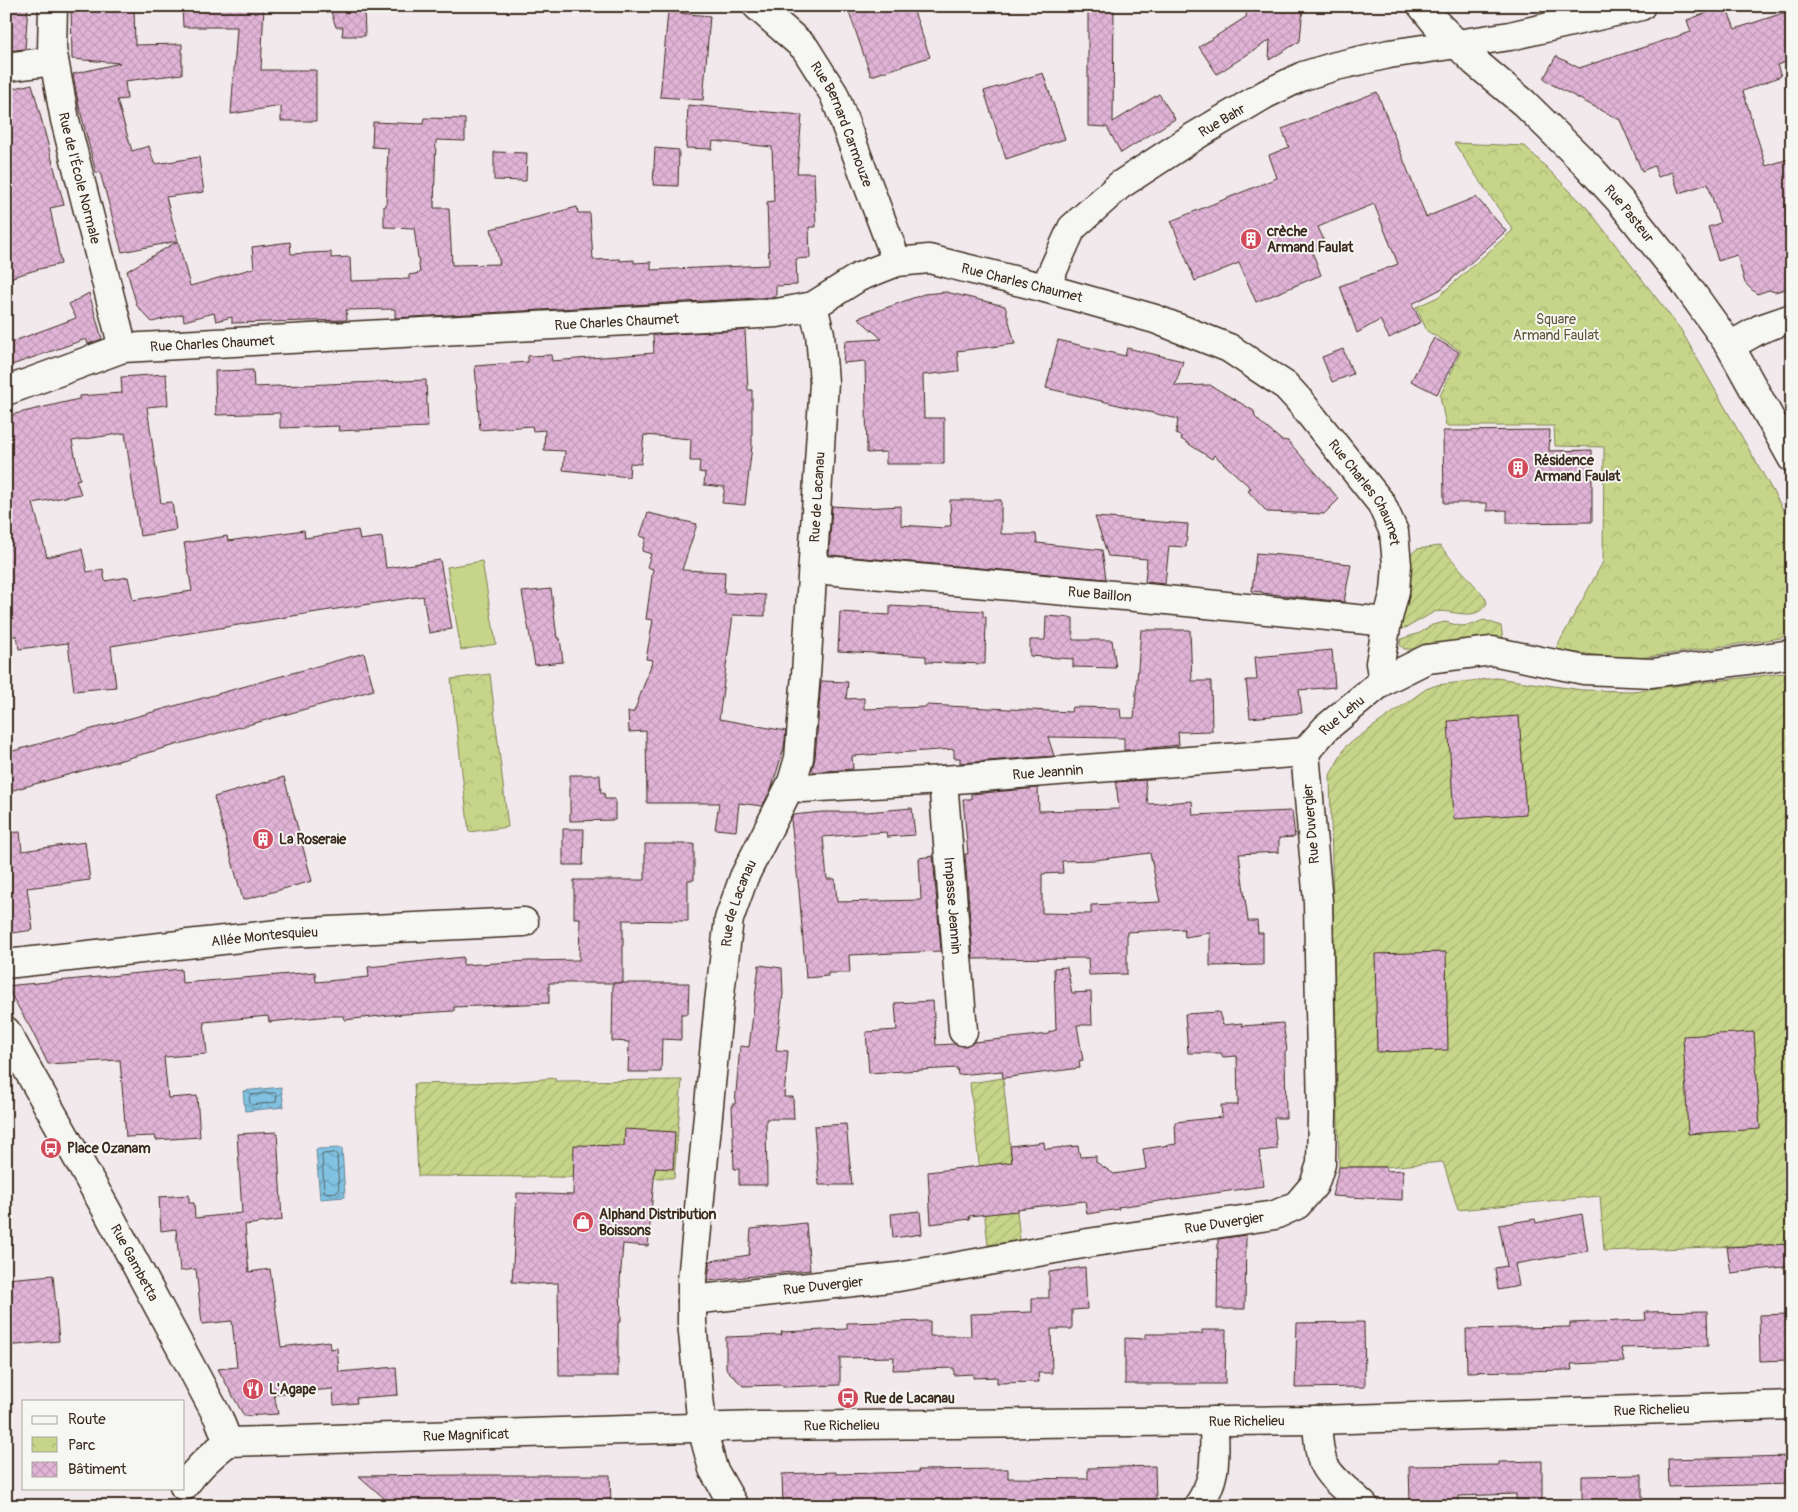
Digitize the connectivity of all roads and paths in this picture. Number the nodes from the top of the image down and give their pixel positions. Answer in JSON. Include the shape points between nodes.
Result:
{"nodes":[{"id":1,"x":53,"y":6,"type":"edge"},
{"id":2,"x":757,"y":6,"type":"edge"},
{"id":3,"x":1422,"y":6,"type":"edge"},
{"id":4,"x":1641,"y":6,"type":"edge"},
{"id":5,"x":1457,"y":44,"type":"junction"},
{"id":6,"x":54,"y":61,"type":"junction"},
{"id":7,"x":6,"y":67,"type":"edge"},
{"id":8,"x":897,"y":262,"type":"junction"},
{"id":9,"x":1045,"y":288,"type":"junction"},
{"id":10,"x":813,"y":306,"type":"junction"},
{"id":11,"x":1792,"y":318,"type":"edge"},
{"id":12,"x":1730,"y":346,"type":"junction"},
{"id":13,"x":123,"y":348,"type":"junction"},
{"id":14,"x":6,"y":391,"type":"edge"},
{"id":15,"x":1792,"y":458,"type":"edge"},
{"id":16,"x":812,"y":569,"type":"junction"},
{"id":17,"x":1387,"y":622,"type":"junction"},
{"id":18,"x":1792,"y":654,"type":"edge"},
{"id":19,"x":1383,"y":681,"type":"junction"},
{"id":20,"x":1305,"y":752,"type":"junction"},
{"id":21,"x":943,"y":780,"type":"junction"},
{"id":22,"x":792,"y":782,"type":"junction"},
{"id":23,"x":524,"y":922,"type":"dead end"},
{"id":24,"x":6,"y":964,"type":"edge"},
{"id":25,"x":6,"y":1031,"type":"edge"},
{"id":26,"x":963,"y":1031,"type":"dead end"},
{"id":27,"x":692,"y":1300,"type":"junction"},
{"id":28,"x":1792,"y":1405,"type":"edge"},
{"id":29,"x":1317,"y":1420,"type":"junction"},
{"id":30,"x":1214,"y":1421,"type":"junction"},
{"id":31,"x":702,"y":1428,"type":"junction"},
{"id":32,"x":228,"y":1442,"type":"junction"},
{"id":33,"x":185,"y":1484,"type":"edge"},
{"id":34,"x":181,"y":1490,"type":"edge"},
{"id":35,"x":171,"y":1506,"type":"edge"},
{"id":36,"x":734,"y":1506,"type":"edge"},
{"id":37,"x":1198,"y":1506,"type":"edge"},
{"id":38,"x":1364,"y":1506,"type":"edge"}],
"edges":[{"from":1,"to":6,"type":"street","name":"Rue de l'École Normale"},
{"from":2,"to":8,"type":"street","name":"Rue Bernard Carmouze","via":[[806,48],[834,94]]},
{"from":3,"to":5,"type":"street","name":"Rue Pasteur"},
{"from":4,"to":5,"type":"street","name":"Rue Bahr","via":[[1510,36]]},
{"from":5,"to":9,"type":"street","name":"Rue Bahr","via":[[1371,58],[1303,76],[1195,136],[1120,185],[1072,228]]},
{"from":5,"to":12,"type":"street","name":"Rue Pasteur","via":[[1524,103],[1589,167],[1679,275]]},
{"from":6,"to":7,"type":"street"},
{"from":6,"to":13,"type":"street","name":"Rue de l'École Normale","via":[[65,120]]},
{"from":8,"to":9,"type":"street","name":"Rue Charles Chaumet","via":[[930,259]]},
{"from":8,"to":10,"type":"street","name":"Rue Charles Chaumet","via":[[859,278]]},
{"from":9,"to":17,"type":"street","name":"Rue Charles Chaumet","via":[[1155,319],[1229,348],[1286,386],[1381,503],[1394,532],[1397,565]]},
{"from":10,"to":13,"type":"street","name":"Rue Charles Chaumet","via":[[767,314]]},
{"from":10,"to":16,"type":"street","name":"Rue de Lacanau","via":[[820,334],[824,382]]},
{"from":11,"to":12,"type":"street","via":[[1760,329]]},
{"from":12,"to":15,"type":"street","name":"Rue Pasteur"},
{"from":13,"to":14,"type":"street","name":"Rue Charles Chaumet"},
{"from":16,"to":17,"type":"street","name":"Rue Baillon"},
{"from":16,"to":22,"type":"street","name":"Rue de Lacanau","via":[[799,758]]},
{"from":17,"to":19,"type":"street","name":"Rue Charles Chaumet","via":[[1380,663]]},
{"from":18,"to":19,"type":"street","via":[[1652,673],[1584,670],[1492,651],[1428,660]]},
{"from":19,"to":20,"type":"street","name":"Rue Lehu","via":[[1326,728]]},
{"from":20,"to":21,"type":"street","name":"Rue Jeannin"},
{"from":20,"to":27,"type":"street","name":"Rue Duvergier","via":[[1318,902],[1322,1115],[1321,1164],[1314,1185],[1297,1205],[1276,1215],[1088,1243],[898,1278]]},
{"from":21,"to":22,"type":"street","name":"Rue Jeannin","via":[[802,788]]},
{"from":21,"to":26,"type":"street","name":"Impasse Jeannin"},
{"from":22,"to":27,"type":"street","name":"Rue de Lacanau","via":[[744,877],[728,919]]},
{"from":23,"to":24,"type":"street","name":"Allée Montesquieu","via":[[288,933]]},
{"from":25,"to":32,"type":"street","name":"Rue Gambetta","via":[[106,1208],[219,1419]]},
{"from":27,"to":31,"type":"street","name":"Rue de Lacanau"},
{"from":28,"to":29,"type":"street","name":"Rue Richelieu"},
{"from":29,"to":30,"type":"street","name":"Rue Richelieu"},
{"from":29,"to":38,"type":"street","via":[[1324,1463],[1334,1478]]},
{"from":30,"to":31,"type":"street","name":"Rue Richelieu"},
{"from":30,"to":37,"type":"street","via":[[1214,1470],[1208,1491]]},
{"from":31,"to":32,"type":"street","name":"Rue Magnificat"},
{"from":31,"to":36,"type":"street","name":"Rue de Lacanau","via":[[713,1469]]},
{"from":32,"to":33,"type":"street","via":[[195,1470]]},
{"from":34,"to":35,"type":"street"}]}
